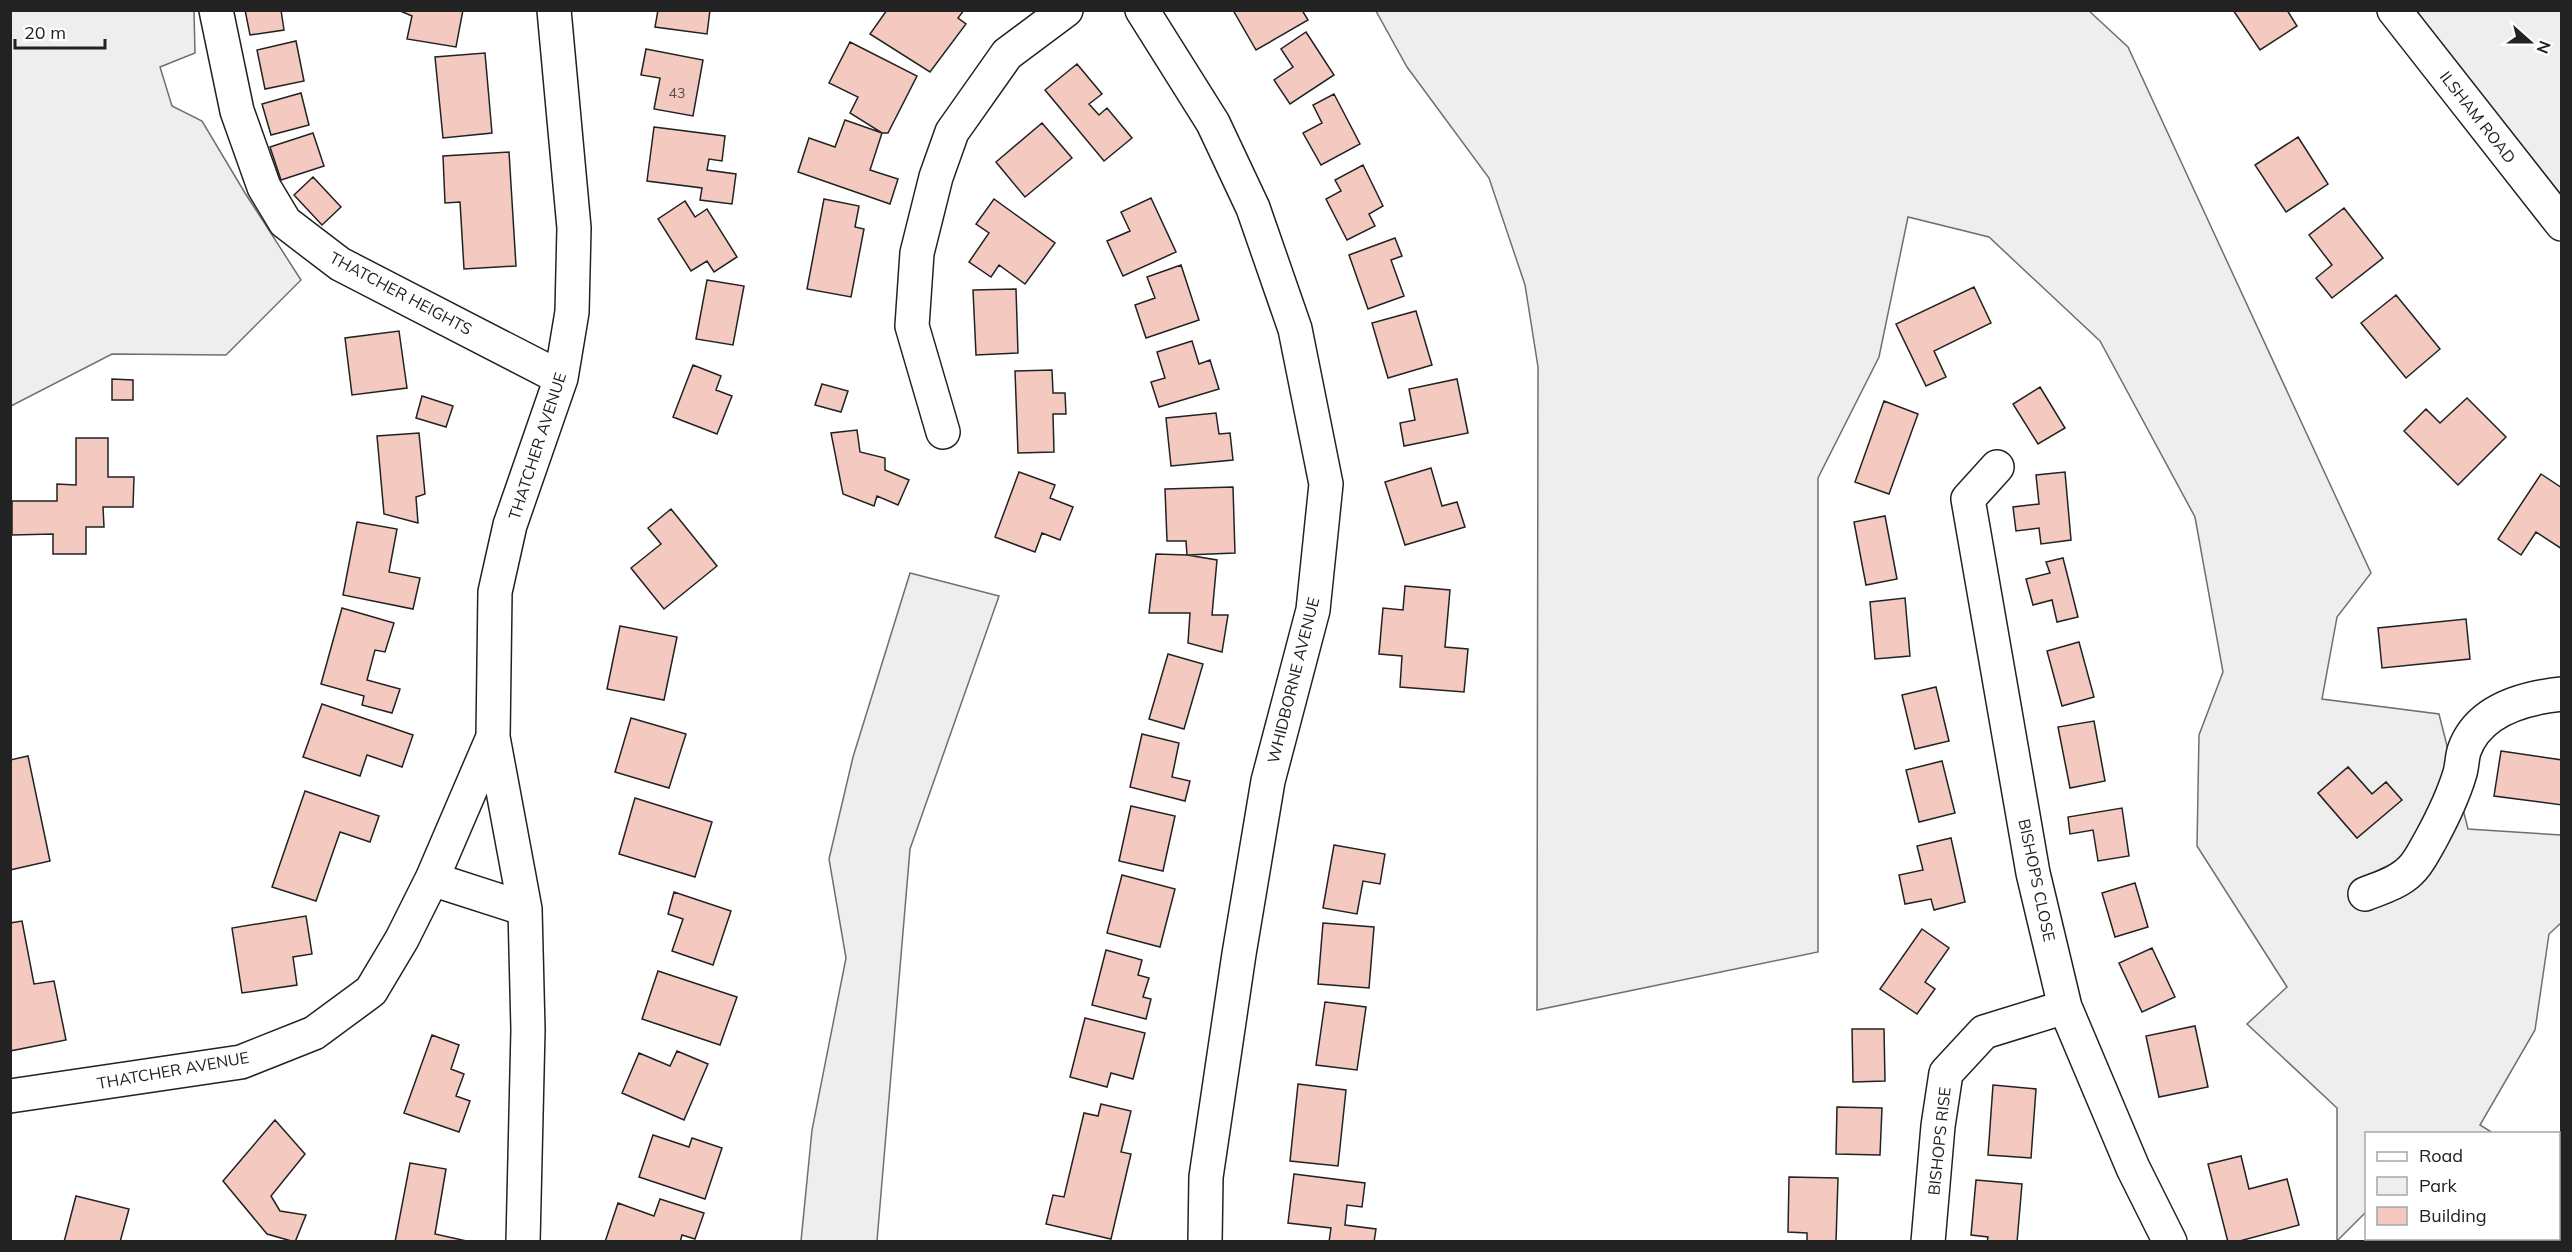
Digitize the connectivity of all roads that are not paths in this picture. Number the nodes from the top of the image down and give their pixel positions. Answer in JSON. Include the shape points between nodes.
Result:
{"nodes":[{"id":1,"x":216,"y":10,"type":"edge"},
{"id":2,"x":554,"y":10,"type":"edge"},
{"id":3,"x":1066,"y":10,"type":"edge"},
{"id":4,"x":1142,"y":10,"type":"edge"},
{"id":5,"x":2394,"y":10,"type":"edge"},
{"id":6,"x":2562,"y":224,"type":"edge"},
{"id":7,"x":561,"y":378,"type":"junction"},
{"id":8,"x":943,"y":432,"type":"dead end"},
{"id":9,"x":1997,"y":467,"type":"dead end"},
{"id":10,"x":2562,"y":694,"type":"edge"},
{"id":11,"x":493,"y":737,"type":"junction"},
{"id":12,"x":432,"y":879,"type":"junction"},
{"id":13,"x":2366,"y":894,"type":"dead end"},
{"id":14,"x":525,"y":909,"type":"junction"},
{"id":15,"x":2065,"y":1007,"type":"junction"},
{"id":16,"x":10,"y":1096,"type":"edge"},
{"id":17,"x":523,"y":1242,"type":"edge"},
{"id":18,"x":1205,"y":1242,"type":"edge"},
{"id":19,"x":1928,"y":1242,"type":"edge"},
{"id":20,"x":2170,"y":1242,"type":"edge"}],
"edges":[{"from":1,"to":7,"type":"street","name":"THATCHER HEIGHTS","via":[[237,111],[264,188],[285,222],[340,264]]},
{"from":2,"to":7,"type":"street","name":"THATCHER AVENUE","via":[[574,228],[572,312]]},
{"from":3,"to":8,"type":"street","via":[[1007,54],[952,132],[936,177],[917,254],[912,326]]},
{"from":4,"to":18,"type":"street","name":"WHIDBORNE AVENUE","via":[[1213,123],[1253,208],[1295,329],[1326,484],[1313,610],[1268,781],[1239,954],[1206,1177]]},
{"from":5,"to":6,"type":"street","name":"ILSHAM ROAD"},
{"from":7,"to":11,"type":"street","name":"THATCHER AVENUE","via":[[510,525],[495,592]]},
{"from":9,"to":15,"type":"street","name":"BISHOPS CLOSE","via":[[1954,495]]},
{"from":10,"to":13,"type":"street","via":[[2522,700],[2488,718],[2464,750],[2450,801],[2420,858],[2396,882]]},
{"from":11,"to":12,"type":"street","name":"THATCHER AVENUE"},
{"from":11,"to":14,"type":"street","name":"THATCHER AVENUE"},
{"from":12,"to":14,"type":"street"},
{"from":12,"to":16,"type":"street","name":"THATCHER AVENUE","via":[[371,991],[314,1034],[241,1062]]},
{"from":14,"to":17,"type":"street","name":"THATCHER AVENUE","via":[[528,1030]]},
{"from":15,"to":19,"type":"street","name":"BISHOPS RISE","via":[[1984,1032],[1946,1073]]},
{"from":15,"to":20,"type":"street","name":"BISHOPS CLOSE","via":[[2133,1168]]}]}
